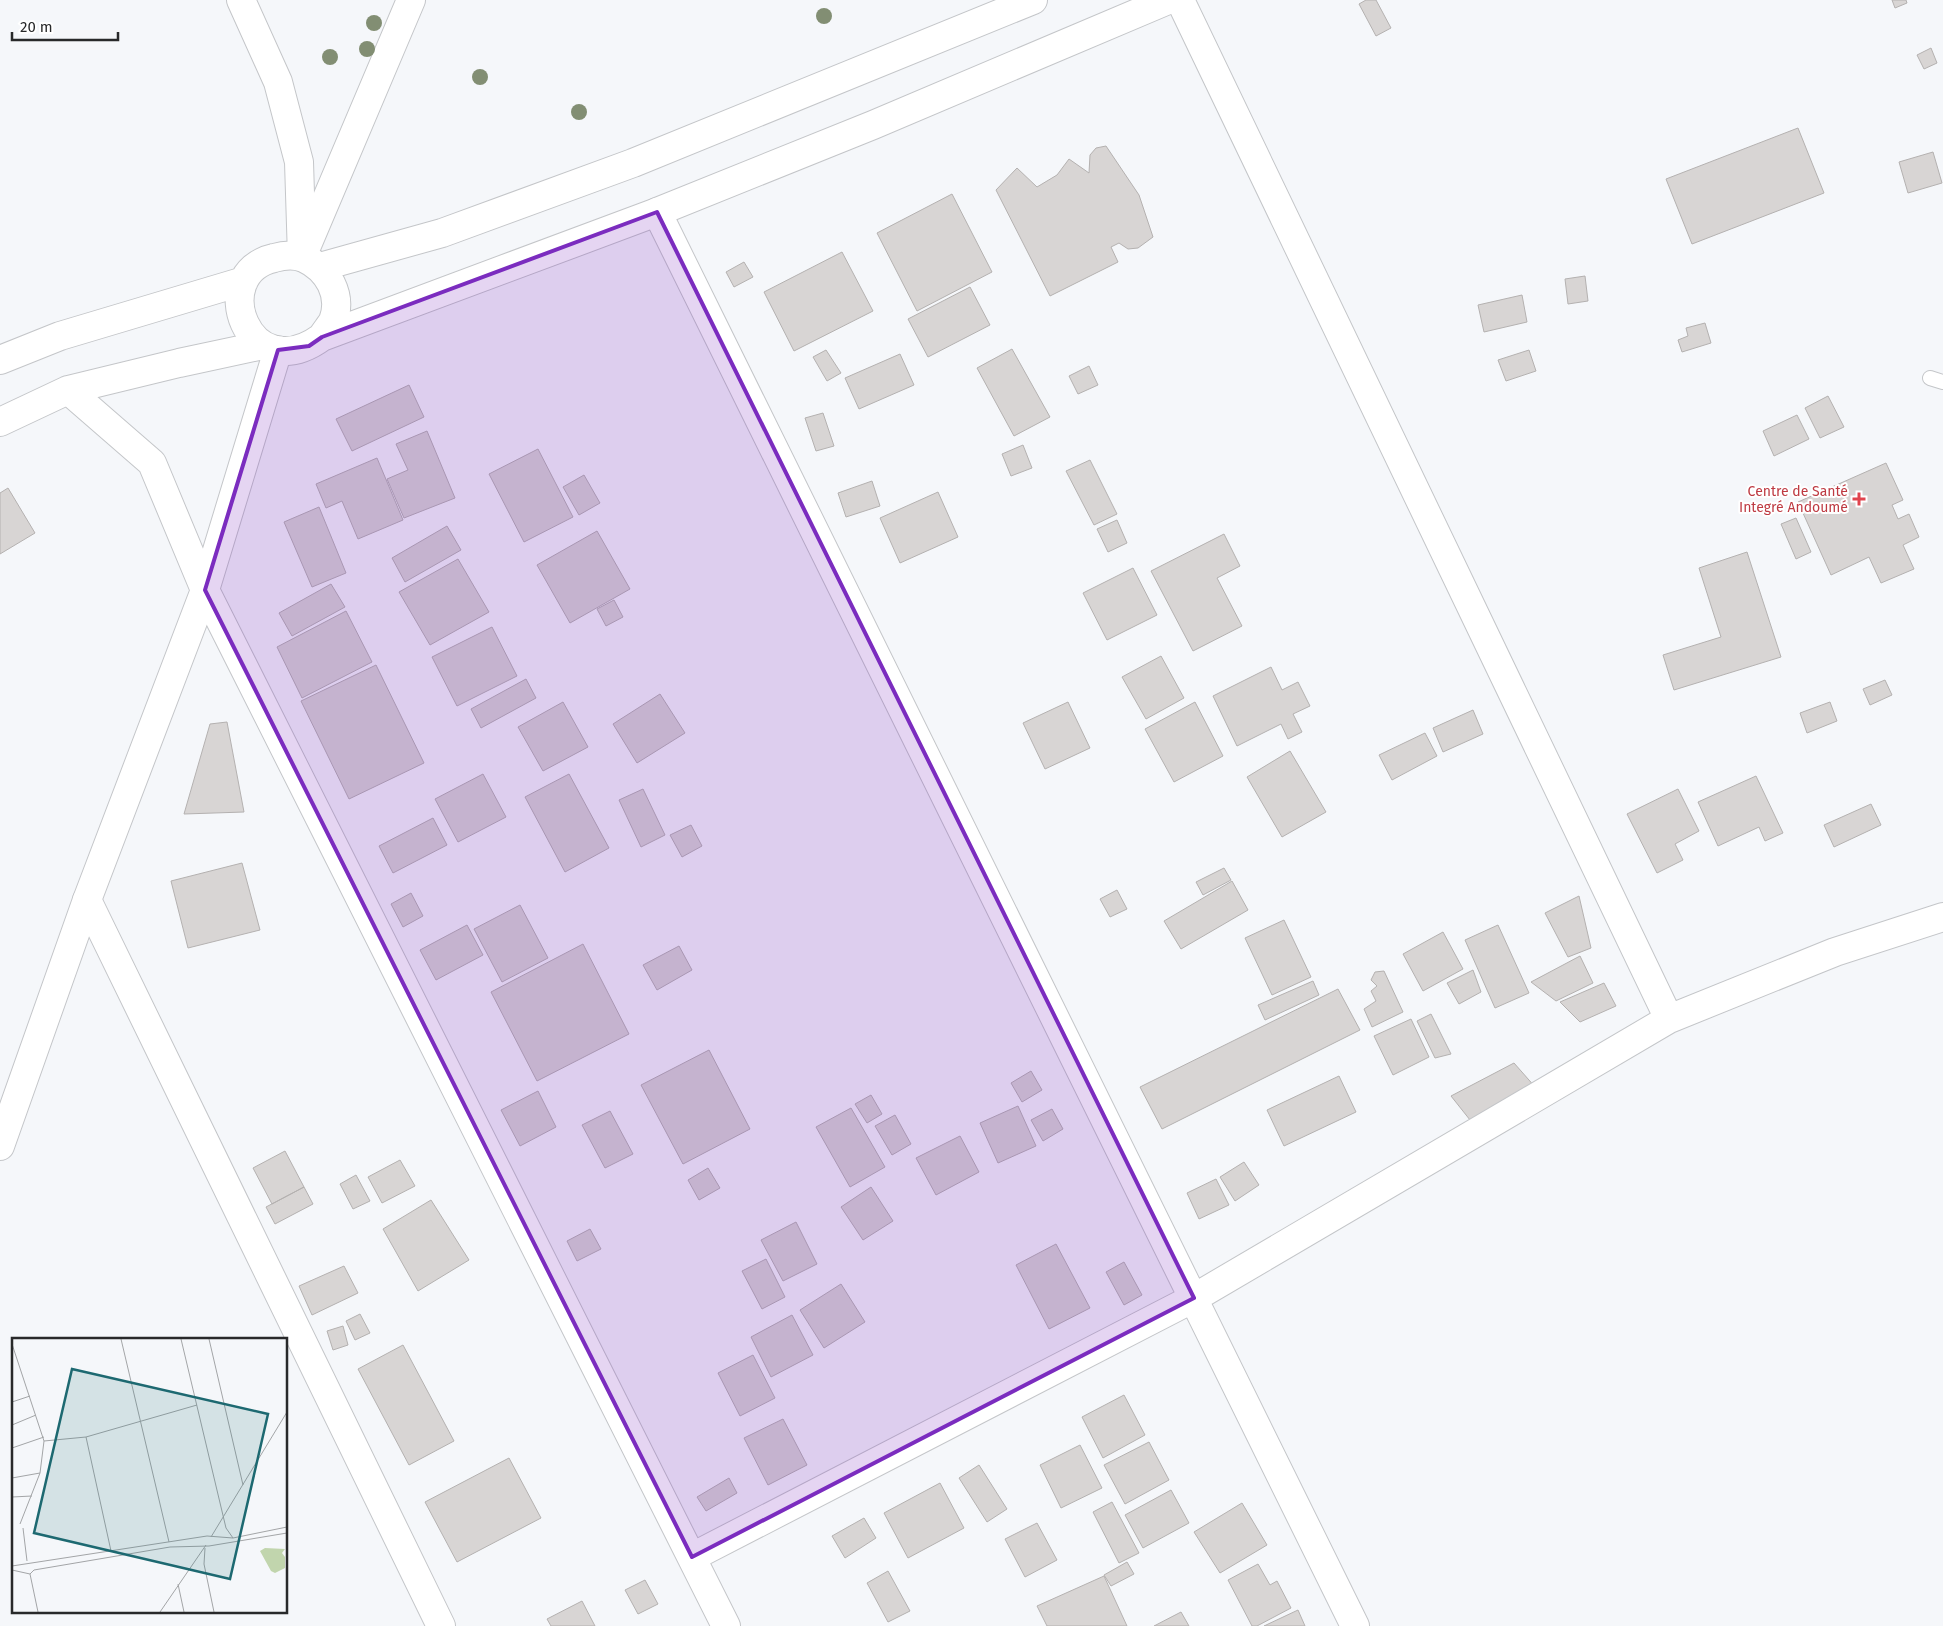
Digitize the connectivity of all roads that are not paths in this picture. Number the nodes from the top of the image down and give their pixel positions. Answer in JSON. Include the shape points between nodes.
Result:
{"nodes":[{"id":1,"x":241,"y":0,"type":"edge"},
{"id":2,"x":411,"y":0,"type":"edge"},
{"id":3,"x":1033,"y":0,"type":"edge"},
{"id":4,"x":1168,"y":0,"type":"edge"},
{"id":5,"x":1180,"y":0,"type":"edge"},
{"id":6,"x":657,"y":212,"type":"junction"},
{"id":7,"x":311,"y":262,"type":"junction"},
{"id":8,"x":244,"y":281,"type":"junction"},
{"id":9,"x":322,"y":337,"type":"junction"},
{"id":10,"x":271,"y":348,"type":"junction"},
{"id":11,"x":0,"y":360,"type":"edge"},
{"id":12,"x":68,"y":390,"type":"junction"},
{"id":13,"x":0,"y":422,"type":"edge"},
{"id":14,"x":205,"y":590,"type":"junction"},
{"id":15,"x":86,"y":900,"type":"junction"},
{"id":16,"x":1943,"y":918,"type":"edge"},
{"id":17,"x":1669,"y":1019,"type":"junction"},
{"id":18,"x":0,"y":1146,"type":"edge"},
{"id":19,"x":1194,"y":1298,"type":"junction"},
{"id":20,"x":692,"y":1557,"type":"junction"},
{"id":21,"x":441,"y":1626,"type":"edge"},
{"id":22,"x":726,"y":1626,"type":"edge"},
{"id":23,"x":1355,"y":1626,"type":"edge"}],
"edges":[{"from":1,"to":7,"type":"street","via":[[278,82],[299,162]]},
{"from":2,"to":7,"type":"street"},
{"from":3,"to":7,"type":"street","via":[[633,163],[442,233]]},
{"from":4,"to":6,"type":"street"},
{"from":5,"to":17,"type":"street"},
{"from":6,"to":9,"type":"street"},
{"from":6,"to":19,"type":"street"},
{"from":7,"to":8,"type":"street","via":[[286,255],[269,259],[255,267]]},
{"from":7,"to":9,"type":"street","via":[[331,282],[336,301],[333,320]]},
{"from":8,"to":10,"type":"street","via":[[239,294],[243,323],[251,336]]},
{"from":8,"to":11,"type":"street","via":[[60,336]]},
{"from":9,"to":10,"type":"street","via":[[302,349]]},
{"from":10,"to":12,"type":"street","via":[[179,363]]},
{"from":10,"to":14,"type":"street"},
{"from":12,"to":13,"type":"street"},
{"from":12,"to":14,"type":"street","via":[[152,463]]},
{"from":14,"to":15,"type":"street"},
{"from":14,"to":20,"type":"street"},
{"from":15,"to":18,"type":"street"},
{"from":15,"to":21,"type":"street"},
{"from":16,"to":17,"type":"street","via":[[1835,952]]},
{"from":17,"to":19,"type":"street"},
{"from":19,"to":20,"type":"street"},
{"from":19,"to":23,"type":"street"},
{"from":20,"to":22,"type":"street"}]}
